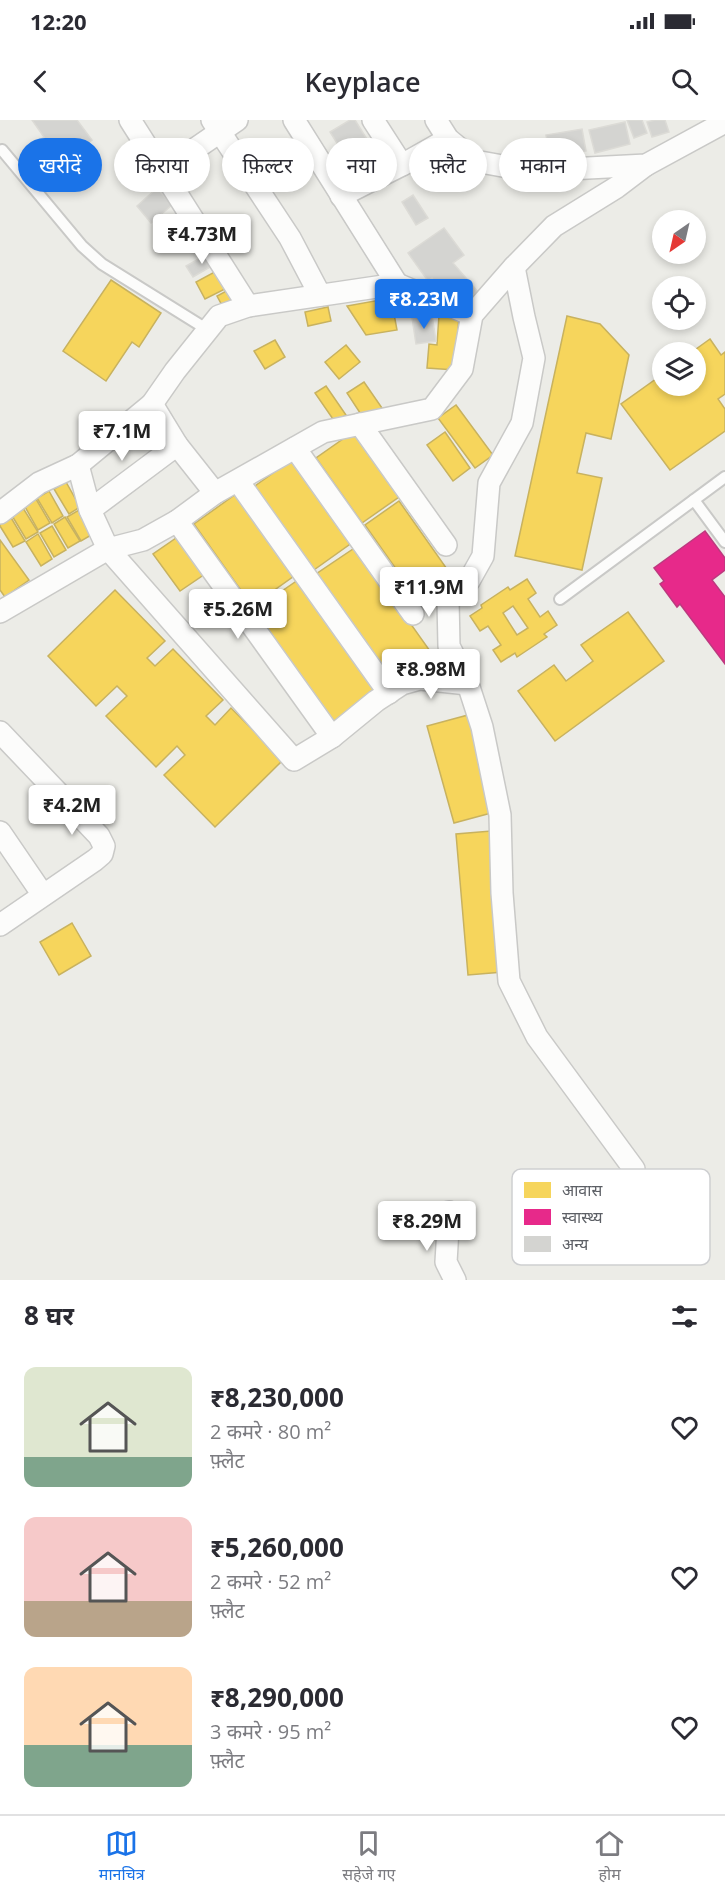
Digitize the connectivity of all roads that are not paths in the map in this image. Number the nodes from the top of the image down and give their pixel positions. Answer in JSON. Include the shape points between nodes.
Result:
{"nodes":[{"id":1,"x":130,"y":120,"type":"edge"},
{"id":2,"x":294,"y":120,"type":"edge"},
{"id":3,"x":373,"y":120,"type":"edge"},
{"id":4,"x":436,"y":120,"type":"edge"},
{"id":5,"x":725,"y":122,"type":"edge"},
{"id":6,"x":223,"y":124,"type":"edge"},
{"id":7,"x":142,"y":138,"type":"edge"},
{"id":8,"x":205,"y":138,"type":"edge"},
{"id":9,"x":447,"y":138,"type":"edge"},
{"id":10,"x":2,"y":150,"type":"dead end"},
{"id":11,"x":409,"y":161,"type":"edge"},
{"id":12,"x":487,"y":163,"type":"edge"},
{"id":13,"x":402,"y":165,"type":"junction"},
{"id":14,"x":646,"y":165,"type":"junction"},
{"id":15,"x":176,"y":192,"type":"edge"},
{"id":16,"x":341,"y":196,"type":"junction"},
{"id":17,"x":514,"y":267,"type":"junction"},
{"id":18,"x":397,"y":284,"type":"junction"},
{"id":19,"x":320,"y":295,"type":"junction"},
{"id":20,"x":248,"y":306,"type":"junction"},
{"id":21,"x":472,"y":315,"type":"junction"},
{"id":22,"x":207,"y":330,"type":"junction"},
{"id":23,"x":152,"y":404,"type":"junction"},
{"id":24,"x":360,"y":424,"type":"junction"},
{"id":25,"x":177,"y":445,"type":"junction"},
{"id":26,"x":295,"y":448,"type":"junction"},
{"id":27,"x":78,"y":465,"type":"junction"},
{"id":28,"x":725,"y":477,"type":"edge"},
{"id":29,"x":238,"y":481,"type":"junction"},
{"id":30,"x":215,"y":493,"type":"junction"},
{"id":31,"x":694,"y":500,"type":"junction"},
{"id":32,"x":90,"y":510,"type":"junction"},
{"id":33,"x":0,"y":513,"type":"edge"},
{"id":34,"x":177,"y":521,"type":"junction"},
{"id":35,"x":725,"y":542,"type":"edge"},
{"id":36,"x":446,"y":545,"type":"dead end"},
{"id":37,"x":108,"y":549,"type":"junction"},
{"id":38,"x":561,"y":599,"type":"dead end"},
{"id":39,"x":0,"y":612,"type":"edge"},
{"id":40,"x":413,"y":614,"type":"dead end"},
{"id":41,"x":468,"y":684,"type":"junction"},
{"id":42,"x":388,"y":693,"type":"junction"},
{"id":43,"x":0,"y":732,"type":"edge"},
{"id":44,"x":332,"y":737,"type":"junction"},
{"id":45,"x":0,"y":832,"type":"edge"},
{"id":46,"x":44,"y":895,"type":"junction"},
{"id":47,"x":0,"y":925,"type":"edge"},
{"id":48,"x":633,"y":1169,"type":"dead end"},
{"id":49,"x":449,"y":1212,"type":"dead end"},
{"id":50,"x":454,"y":1280,"type":"edge"}],
"edges":[{"from":1,"to":7,"type":"street"},
{"from":2,"to":16,"type":"street"},
{"from":3,"to":13,"type":"street"},
{"from":4,"to":9,"type":"street"},
{"from":5,"to":14,"type":"street"},
{"from":6,"to":8,"type":"street"},
{"from":6,"to":19,"type":"street"},
{"from":10,"to":22,"type":"lane","via":[[82,246],[102,264]]},
{"from":11,"to":13,"type":"street"},
{"from":12,"to":14,"type":"street","via":[[530,171]]},
{"from":13,"to":16,"type":"street"},
{"from":14,"to":17,"type":"street","via":[[554,226]]},
{"from":15,"to":20,"type":"street"},
{"from":16,"to":18,"type":"street"},
{"from":17,"to":21,"type":"street"},
{"from":17,"to":41,"type":"street","via":[[534,358],[522,423],[489,483],[483,556],[469,581],[448,600],[449,646]]},
{"from":18,"to":19,"type":"street"},
{"from":18,"to":21,"type":"street"},
{"from":19,"to":20,"type":"street"},
{"from":20,"to":22,"type":"street","via":[[219,316]]},
{"from":21,"to":24,"type":"street","via":[[462,369],[432,410]]},
{"from":22,"to":23,"type":"street"},
{"from":23,"to":25,"type":"street"},
{"from":23,"to":27,"type":"street"},
{"from":24,"to":26,"type":"street","via":[[323,432]]},
{"from":24,"to":36,"type":"street"},
{"from":25,"to":30,"type":"street"},
{"from":25,"to":32,"type":"street"},
{"from":26,"to":29,"type":"street"},
{"from":26,"to":40,"type":"street"},
{"from":27,"to":32,"type":"street"},
{"from":27,"to":33,"type":"street","via":[[39,483]]},
{"from":28,"to":31,"type":"lane"},
{"from":29,"to":30,"type":"street"},
{"from":29,"to":42,"type":"street"},
{"from":30,"to":34,"type":"street"},
{"from":31,"to":35,"type":"lane"},
{"from":31,"to":38,"type":"lane"},
{"from":32,"to":37,"type":"street"},
{"from":34,"to":37,"type":"street","via":[[143,540]]},
{"from":34,"to":44,"type":"street"},
{"from":37,"to":39,"type":"street"},
{"from":37,"to":44,"type":"street","via":[[294,760]]},
{"from":41,"to":42,"type":"street","via":[[420,679]]},
{"from":41,"to":48,"type":"street","via":[[501,814],[502,893],[510,981],[537,1037]]},
{"from":42,"to":44,"type":"street"},
{"from":43,"to":46,"type":"street","via":[[99,836],[104,846],[95,860]]},
{"from":45,"to":46,"type":"street"},
{"from":46,"to":47,"type":"street"},
{"from":49,"to":50,"type":"street","via":[[446,1262]]}]}
